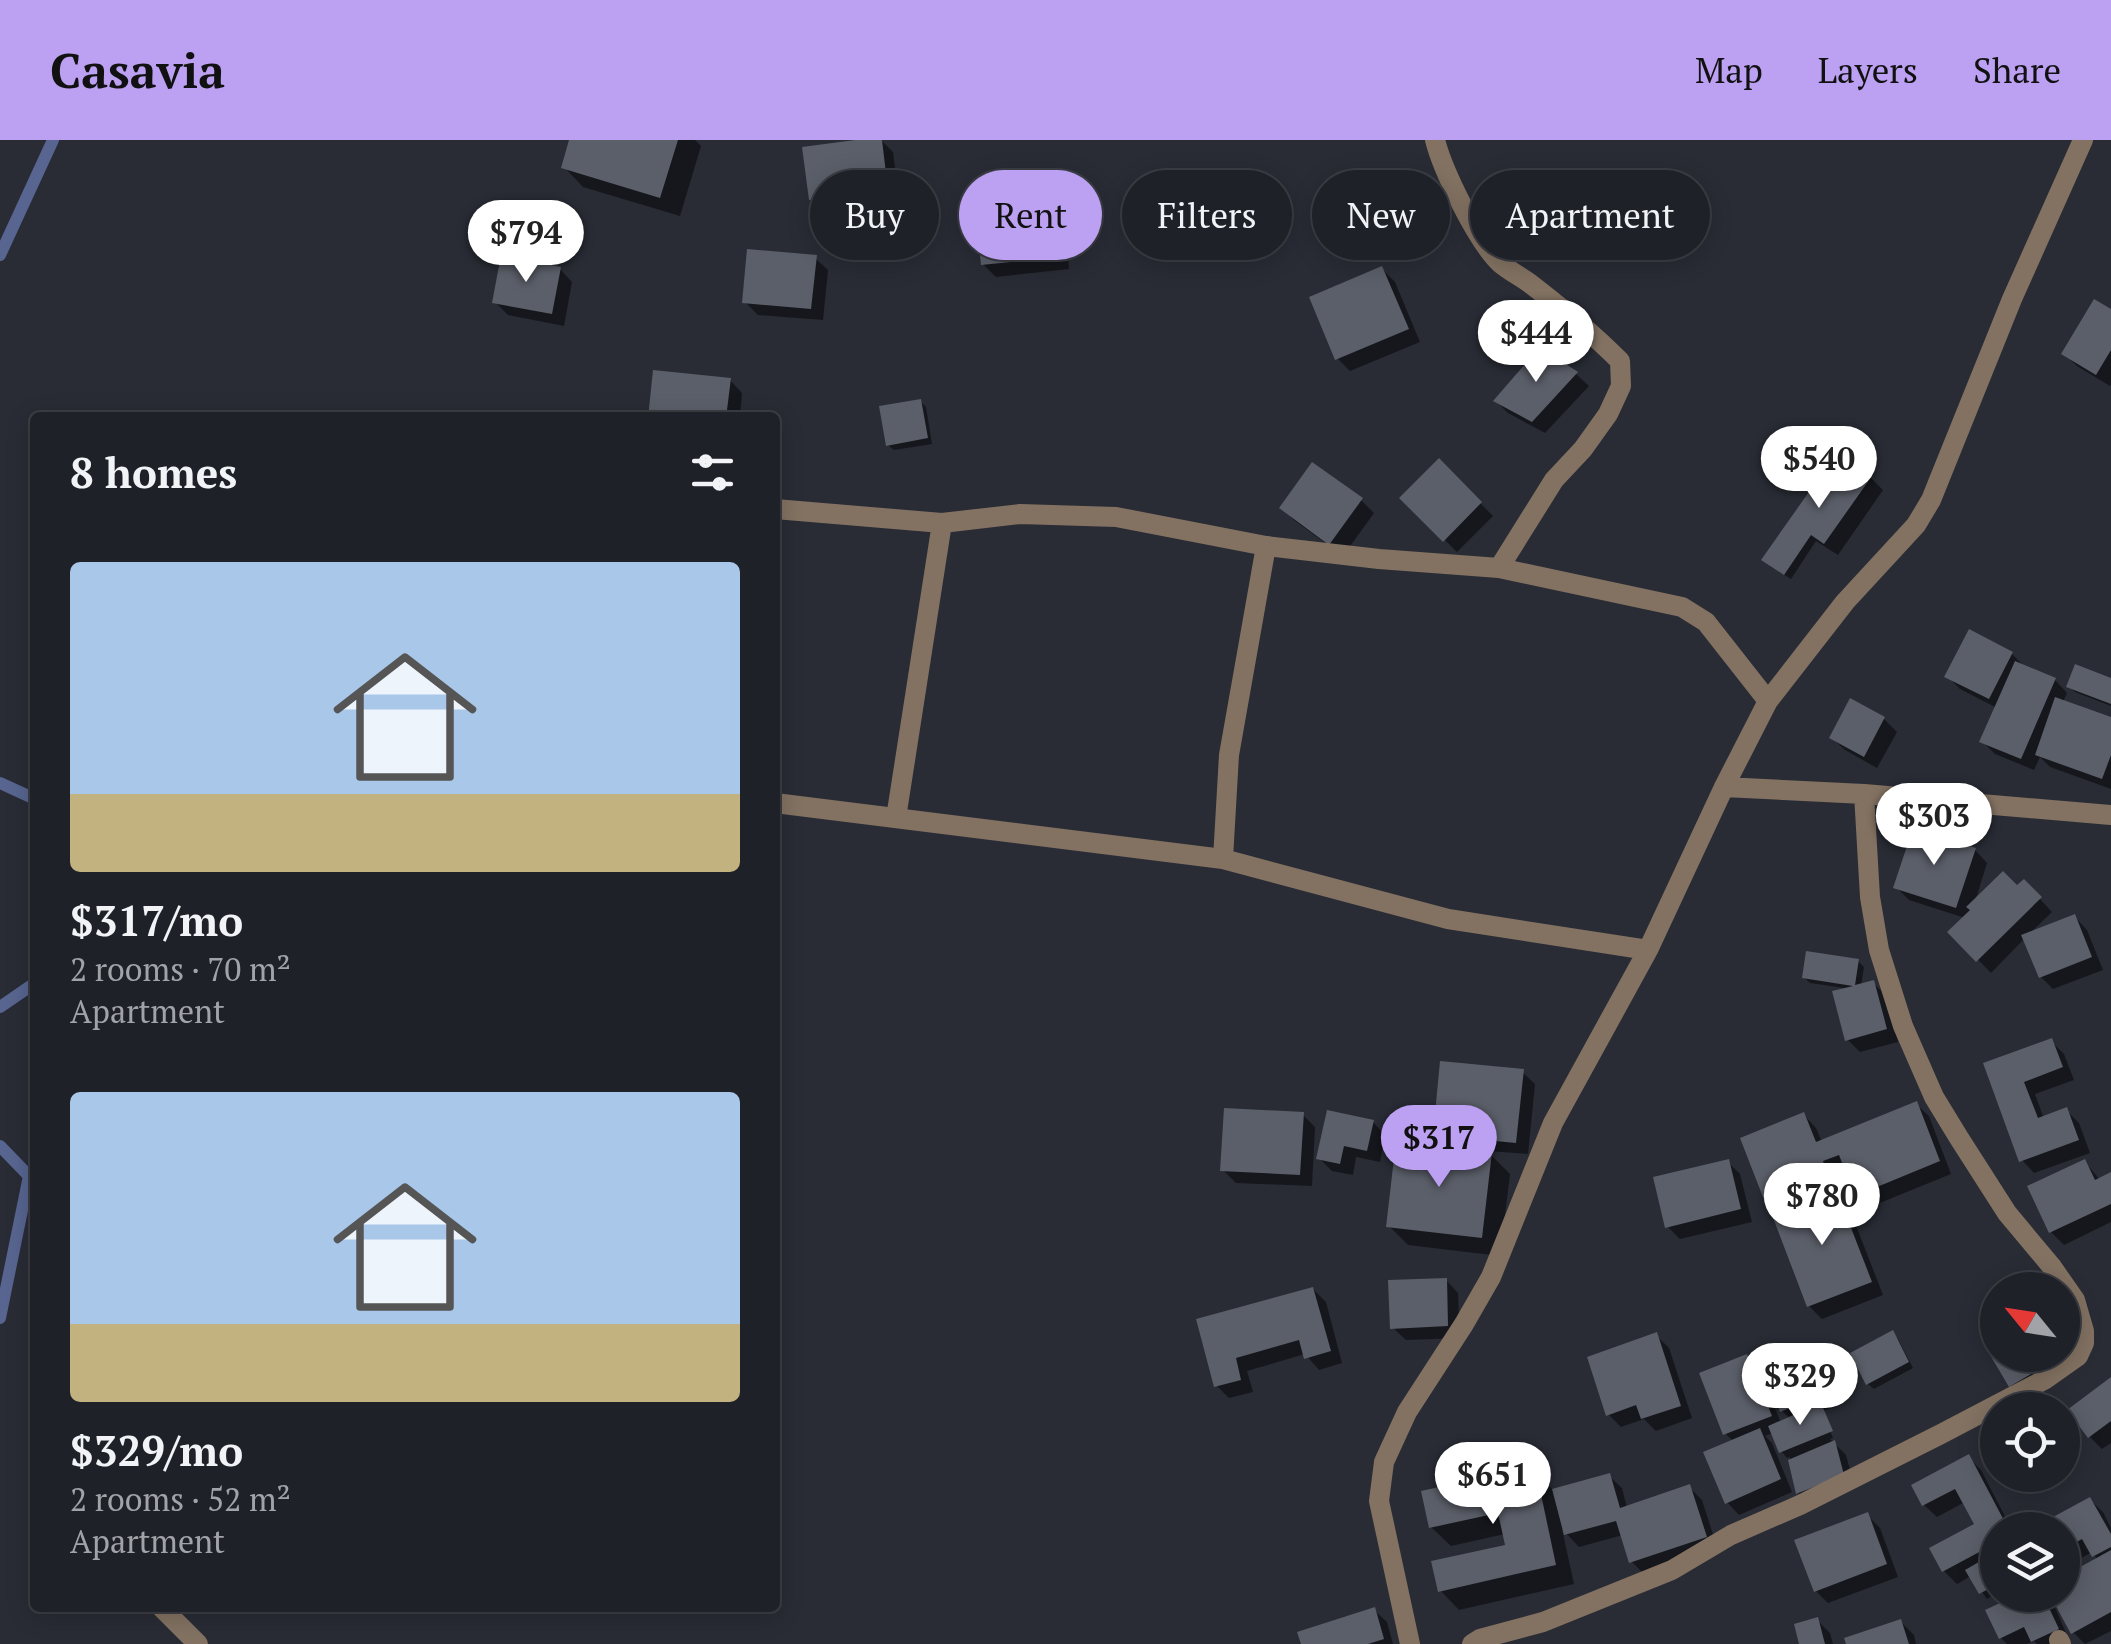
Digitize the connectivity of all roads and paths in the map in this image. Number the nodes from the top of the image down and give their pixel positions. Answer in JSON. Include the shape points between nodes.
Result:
{"nodes":[{"id":1,"x":1435,"y":140,"type":"edge"},
{"id":2,"x":2084,"y":140,"type":"edge"},
{"id":3,"x":780,"y":509,"type":"edge"},
{"id":4,"x":942,"y":523,"type":"junction"},
{"id":5,"x":1266,"y":546,"type":"junction"},
{"id":6,"x":1499,"y":568,"type":"junction"},
{"id":7,"x":1768,"y":701,"type":"junction"},
{"id":8,"x":1724,"y":787,"type":"junction"},
{"id":9,"x":1864,"y":794,"type":"junction"},
{"id":10,"x":780,"y":804,"type":"edge"},
{"id":11,"x":2111,"y":815,"type":"edge"},
{"id":12,"x":896,"y":818,"type":"junction"},
{"id":13,"x":1223,"y":859,"type":"junction"},
{"id":14,"x":1648,"y":950,"type":"junction"},
{"id":15,"x":166,"y":1612,"type":"edge"},
{"id":16,"x":198,"y":1644,"type":"edge"},
{"id":17,"x":1410,"y":1644,"type":"edge"},
{"id":18,"x":1472,"y":1644,"type":"edge"}],
"edges":[{"from":1,"to":6,"type":"street","via":[[1441,164],[1500,262],[1620,361],[1622,386],[1608,414],[1554,480]]},
{"from":2,"to":7,"type":"street","via":[[1931,500]]},
{"from":3,"to":4,"type":"street"},
{"from":4,"to":5,"type":"street","via":[[1065,514]]},
{"from":4,"to":12,"type":"street"},
{"from":5,"to":6,"type":"street"},
{"from":5,"to":13,"type":"street","via":[[1229,754]]},
{"from":6,"to":7,"type":"street","via":[[1682,606],[1706,622]]},
{"from":7,"to":8,"type":"street"},
{"from":8,"to":9,"type":"street"},
{"from":8,"to":14,"type":"street"},
{"from":9,"to":11,"type":"street"},
{"from":9,"to":18,"type":"street","via":[[1870,897],[1903,1026],[1958,1138],[2075,1300],[2084,1344],[2044,1380],[1731,1534],[1672,1570]]},
{"from":10,"to":12,"type":"street"},
{"from":12,"to":13,"type":"street"},
{"from":13,"to":14,"type":"street","via":[[1448,920]]},
{"from":14,"to":17,"type":"street","via":[[1554,1123],[1491,1277],[1406,1412],[1384,1462],[1379,1501]]},
{"from":15,"to":16,"type":"street"}]}
